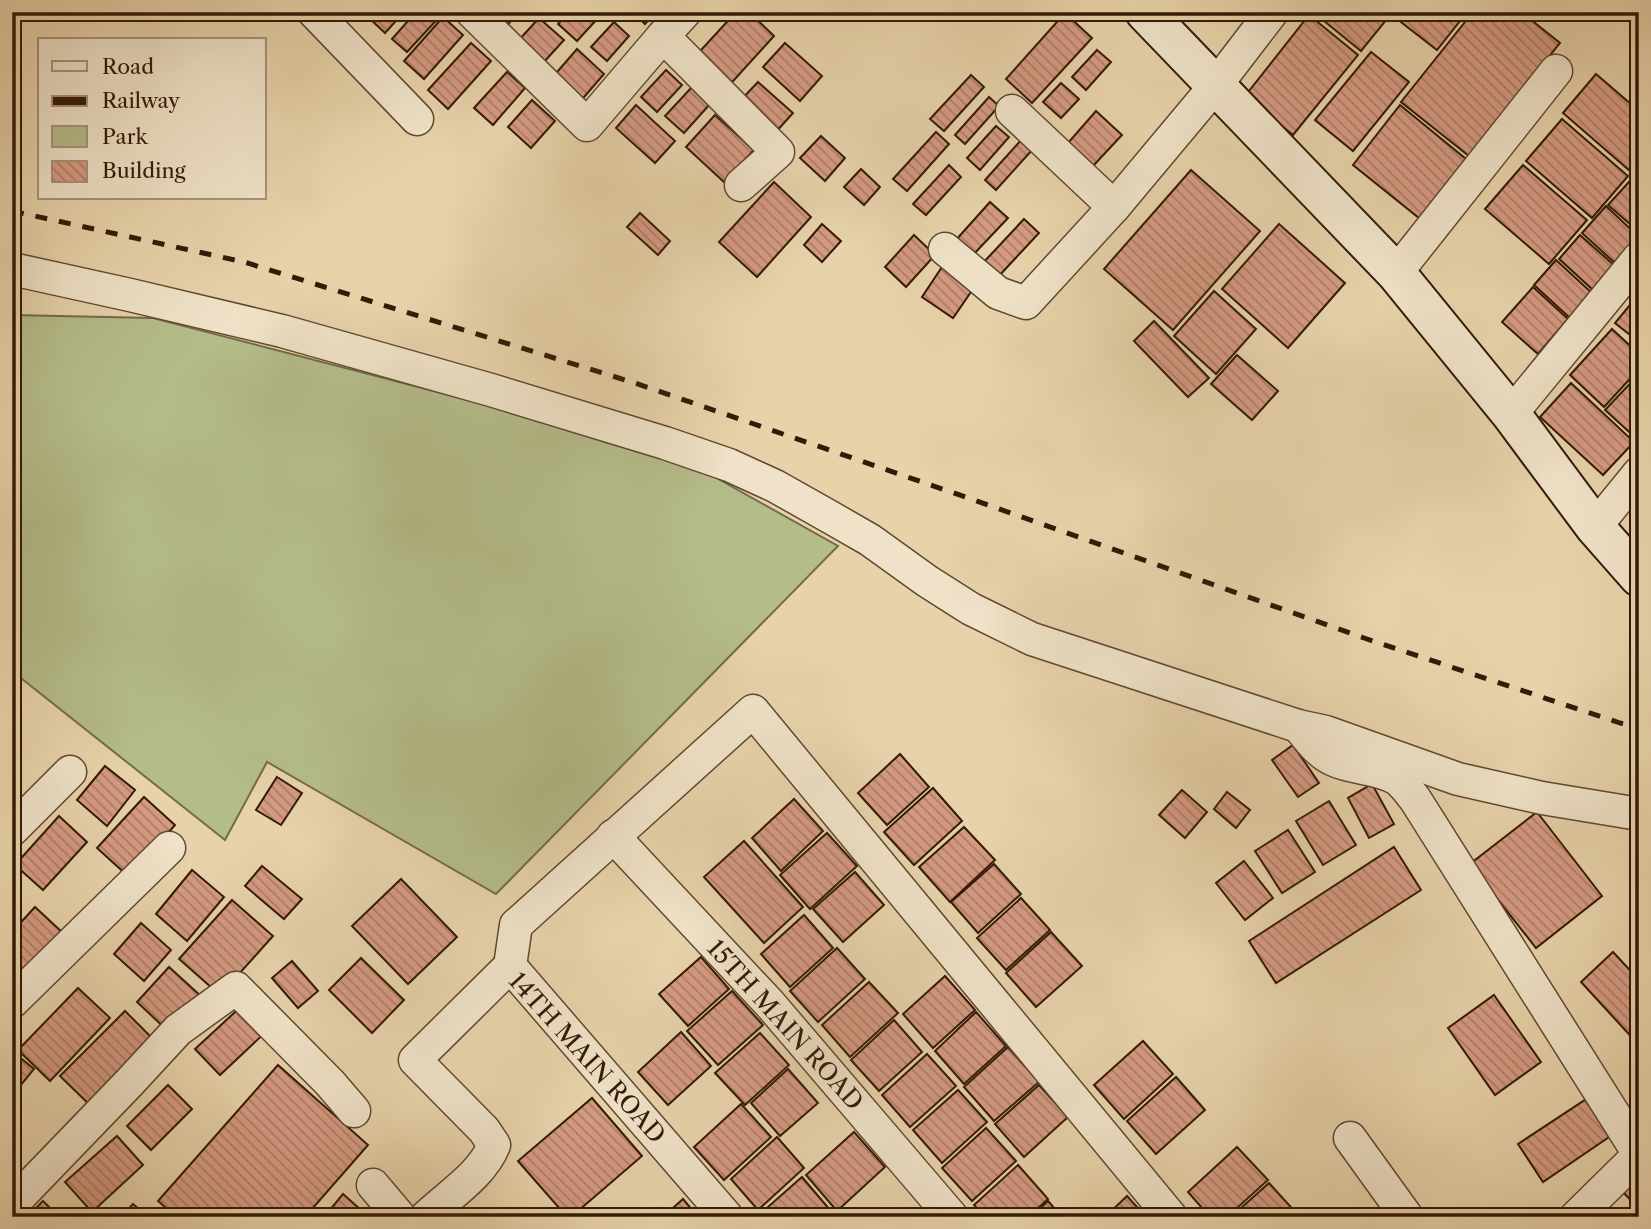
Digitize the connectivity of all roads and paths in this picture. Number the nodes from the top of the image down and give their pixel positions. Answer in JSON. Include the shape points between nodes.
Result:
{"nodes":[{"id":1,"x":314,"y":12,"type":"edge"},
{"id":2,"x":472,"y":12,"type":"edge"},
{"id":3,"x":685,"y":12,"type":"edge"},
{"id":4,"x":1145,"y":12,"type":"edge"},
{"id":5,"x":1272,"y":12,"type":"edge"},
{"id":6,"x":663,"y":36,"type":"junction"},
{"id":7,"x":1556,"y":71,"type":"dead end"},
{"id":8,"x":1216,"y":85,"type":"junction"},
{"id":9,"x":1012,"y":111,"type":"dead end"},
{"id":10,"x":417,"y":120,"type":"dead end"},
{"id":11,"x":741,"y":185,"type":"dead end"},
{"id":12,"x":1114,"y":207,"type":"junction"},
{"id":13,"x":945,"y":249,"type":"dead end"},
{"id":14,"x":1639,"y":258,"type":"edge"},
{"id":15,"x":12,"y":269,"type":"edge"},
{"id":16,"x":1396,"y":273,"type":"junction"},
{"id":17,"x":1511,"y":414,"type":"junction"},
{"id":18,"x":1639,"y":473,"type":"edge"},
{"id":19,"x":1595,"y":527,"type":"junction"},
{"id":20,"x":1639,"y":577,"type":"edge"},
{"id":21,"x":1298,"y":726,"type":"junction"},
{"id":22,"x":70,"y":772,"type":"dead end"},
{"id":23,"x":1639,"y":814,"type":"edge"},
{"id":24,"x":12,"y":830,"type":"edge"},
{"id":25,"x":613,"y":836,"type":"junction"},
{"id":26,"x":169,"y":848,"type":"dead end"},
{"id":27,"x":510,"y":966,"type":"junction"},
{"id":28,"x":12,"y":1002,"type":"edge"},
{"id":29,"x":355,"y":1111,"type":"dead end"},
{"id":30,"x":1350,"y":1138,"type":"dead end"},
{"id":31,"x":1639,"y":1154,"type":"edge"},
{"id":32,"x":373,"y":1185,"type":"dead end"},
{"id":33,"x":15,"y":1196,"type":"edge"},
{"id":34,"x":421,"y":1216,"type":"edge"},
{"id":35,"x":727,"y":1217,"type":"edge"},
{"id":36,"x":952,"y":1217,"type":"edge"},
{"id":37,"x":1171,"y":1217,"type":"edge"},
{"id":38,"x":1407,"y":1217,"type":"edge"},
{"id":39,"x":1576,"y":1217,"type":"edge"}],
"edges":[{"from":1,"to":10,"type":"street"},
{"from":2,"to":6,"type":"street","via":[[587,125]]},
{"from":3,"to":6,"type":"street"},
{"from":4,"to":8,"type":"main road"},
{"from":5,"to":8,"type":"street"},
{"from":6,"to":11,"type":"street","via":[[778,152]]},
{"from":7,"to":16,"type":"street"},
{"from":8,"to":12,"type":"street"},
{"from":8,"to":16,"type":"main road"},
{"from":9,"to":12,"type":"street"},
{"from":12,"to":13,"type":"street","via":[[1026,303],[998,293]]},
{"from":14,"to":17,"type":"street"},
{"from":15,"to":21,"type":"street","via":[[282,331],[729,465],[830,517],[971,609],[1032,639]]},
{"from":16,"to":17,"type":"main road"},
{"from":17,"to":19,"type":"main road"},
{"from":18,"to":19,"type":"street"},
{"from":19,"to":20,"type":"main road"},
{"from":21,"to":23,"type":"street","via":[[1458,779]]},
{"from":21,"to":31,"type":"street","via":[[1323,754],[1385,773],[1415,800]]},
{"from":22,"to":24,"type":"street"},
{"from":25,"to":27,"type":"street","via":[[516,925]]},
{"from":25,"to":36,"type":"street","name":"15TH MAIN ROAD","via":[[770,1004]]},
{"from":25,"to":37,"type":"street","via":[[753,712]]},
{"from":26,"to":28,"type":"street"},
{"from":27,"to":34,"type":"street","name":"14TH MAIN ROAD","via":[[415,1060],[484,1129],[494,1145],[475,1173]]},
{"from":27,"to":35,"type":"street","name":"14TH MAIN ROAD"},
{"from":29,"to":33,"type":"street","via":[[236,988],[178,1030]]},
{"from":30,"to":38,"type":"street"},
{"from":31,"to":39,"type":"street"},
{"from":32,"to":34,"type":"street"}]}
